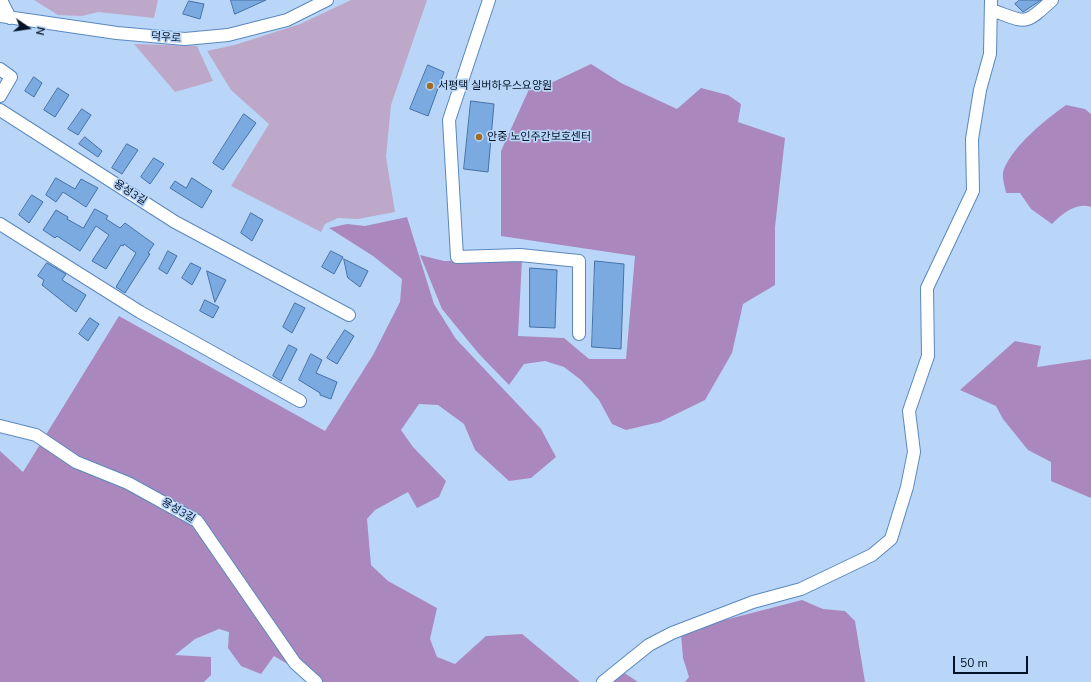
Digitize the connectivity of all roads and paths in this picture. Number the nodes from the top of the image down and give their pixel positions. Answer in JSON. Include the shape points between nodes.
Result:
{"nodes":[{"id":1,"x":1,"y":0,"type":"edge"},
{"id":2,"x":327,"y":0,"type":"edge"},
{"id":3,"x":490,"y":0,"type":"edge"},
{"id":4,"x":1052,"y":0,"type":"edge"},
{"id":5,"x":991,"y":5,"type":"edge"},
{"id":6,"x":5,"y":17,"type":"edge"},
{"id":7,"x":0,"y":69,"type":"edge"},
{"id":8,"x":0,"y":96,"type":"edge"},
{"id":9,"x":0,"y":110,"type":"edge"},
{"id":10,"x":0,"y":224,"type":"edge"},
{"id":11,"x":349,"y":315,"type":"dead end"},
{"id":12,"x":579,"y":334,"type":"dead end"},
{"id":13,"x":300,"y":402,"type":"dead end"},
{"id":14,"x":0,"y":426,"type":"edge"},
{"id":15,"x":316,"y":682,"type":"edge"},
{"id":16,"x":603,"y":682,"type":"edge"}],
"edges":[{"from":1,"to":6,"type":"street"},
{"from":2,"to":6,"type":"street","name":"덕우로","via":[[287,20],[228,35],[185,39],[118,33]]},
{"from":3,"to":12,"type":"street","via":[[449,120],[457,257],[520,254],[579,262]]},
{"from":4,"to":5,"type":"street","via":[[1030,20],[1022,21]]},
{"from":5,"to":16,"type":"street","via":[[990,54],[980,90],[972,139],[973,191],[927,288],[928,356],[909,411],[914,452],[907,487],[891,539],[872,555],[801,589],[753,602],[672,633],[649,645]]},
{"from":7,"to":8,"type":"street","via":[[11,77]]},
{"from":9,"to":11,"type":"street","name":"용성3길","via":[[175,222]]},
{"from":10,"to":13,"type":"street","via":[[140,312]]},
{"from":14,"to":15,"type":"street","name":"용성3길","via":[[36,435],[76,462],[128,483],[196,521],[295,663]]}]}
